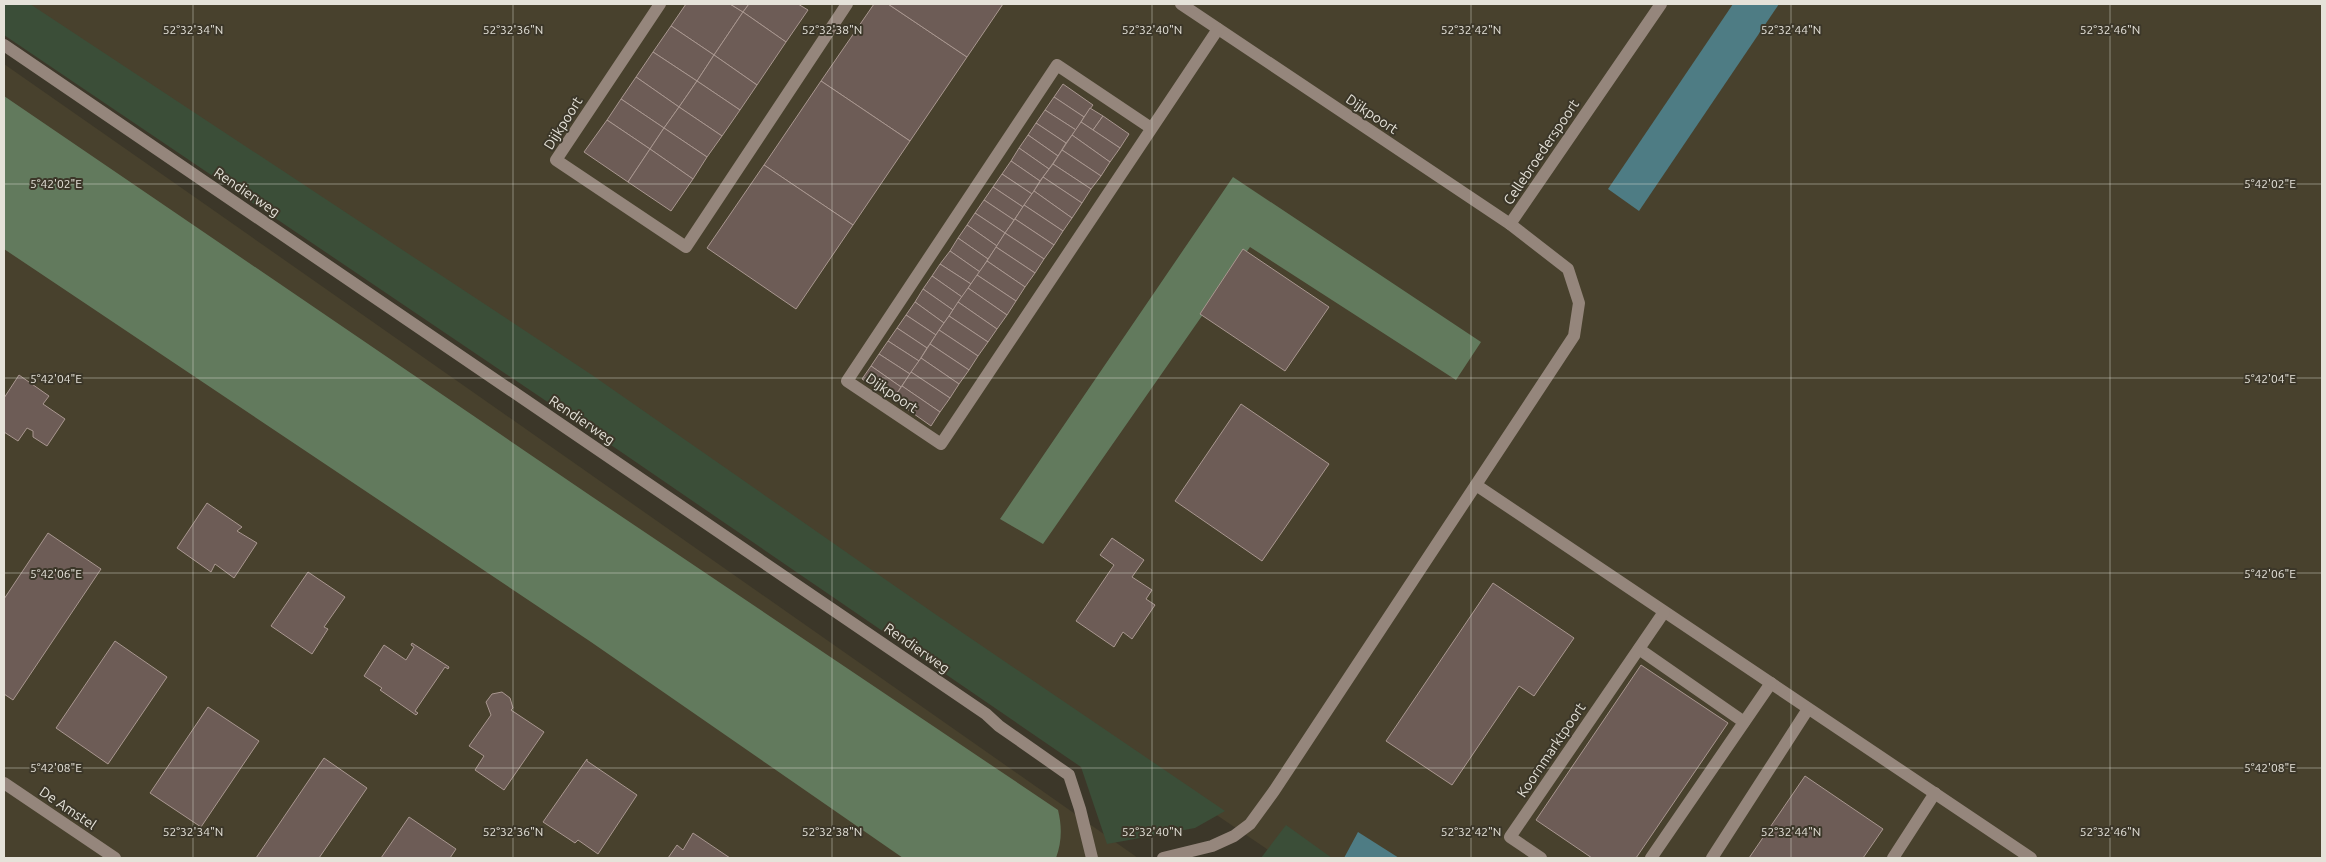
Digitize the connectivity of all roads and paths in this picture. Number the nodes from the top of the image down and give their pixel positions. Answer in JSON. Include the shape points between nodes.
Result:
{"nodes":[{"id":1,"x":660,"y":4,"type":"edge"},
{"id":2,"x":847,"y":4,"type":"edge"},
{"id":3,"x":1180,"y":4,"type":"edge"},
{"id":4,"x":1661,"y":4,"type":"edge"},
{"id":5,"x":1218,"y":28,"type":"junction"},
{"id":6,"x":4,"y":45,"type":"edge"},
{"id":7,"x":1152,"y":128,"type":"junction"},
{"id":8,"x":1510,"y":224,"type":"junction"},
{"id":9,"x":1476,"y":485,"type":"junction"},
{"id":10,"x":1664,"y":612,"type":"junction"},
{"id":11,"x":1638,"y":650,"type":"junction"},
{"id":12,"x":1771,"y":683,"type":"junction"},
{"id":13,"x":1808,"y":709,"type":"junction"},
{"id":14,"x":1744,"y":722,"type":"junction"},
{"id":15,"x":4,"y":783,"type":"edge"},
{"id":16,"x":1935,"y":793,"type":"junction"},
{"id":17,"x":115,"y":858,"type":"edge"},
{"id":18,"x":1092,"y":858,"type":"edge"},
{"id":19,"x":1163,"y":858,"type":"edge"},
{"id":20,"x":1541,"y":858,"type":"edge"},
{"id":21,"x":1651,"y":858,"type":"edge"},
{"id":22,"x":1712,"y":858,"type":"edge"},
{"id":23,"x":1893,"y":858,"type":"edge"},
{"id":24,"x":2031,"y":858,"type":"edge"}],
"edges":[{"from":1,"to":2,"type":"street","name":"Dijkpoort","via":[[556,160],[686,247]]},
{"from":3,"to":5,"type":"street","name":"Dijkpoort"},
{"from":4,"to":8,"type":"street","name":"Cellebroederspoort"},
{"from":5,"to":7,"type":"street","name":"Dijkpoort"},
{"from":5,"to":8,"type":"street","name":"Dijkpoort"},
{"from":6,"to":18,"type":"street","name":"Rendierweg","via":[[774,568],[1069,775]]},
{"from":7,"to":7,"type":"street","name":"Dijkpoort","via":[[1057,65],[847,381],[941,444]]},
{"from":8,"to":9,"type":"street","name":"Cellebroederspoort","via":[[1568,269],[1579,303],[1574,336]]},
{"from":9,"to":10,"type":"street"},
{"from":9,"to":19,"type":"street","name":"Cellebroederspoort","via":[[1250,824],[1224,841]]},
{"from":10,"to":11,"type":"street","name":"Koornmarktpoort"},
{"from":10,"to":12,"type":"street"},
{"from":11,"to":14,"type":"street"},
{"from":11,"to":20,"type":"street","name":"Koornmarktpoort","via":[[1510,837]]},
{"from":12,"to":13,"type":"street"},
{"from":12,"to":14,"type":"street"},
{"from":13,"to":16,"type":"street"},
{"from":13,"to":22,"type":"street"},
{"from":14,"to":21,"type":"street"},
{"from":15,"to":17,"type":"street","name":"De Amstel"},
{"from":16,"to":23,"type":"street"},
{"from":16,"to":24,"type":"street"}]}
